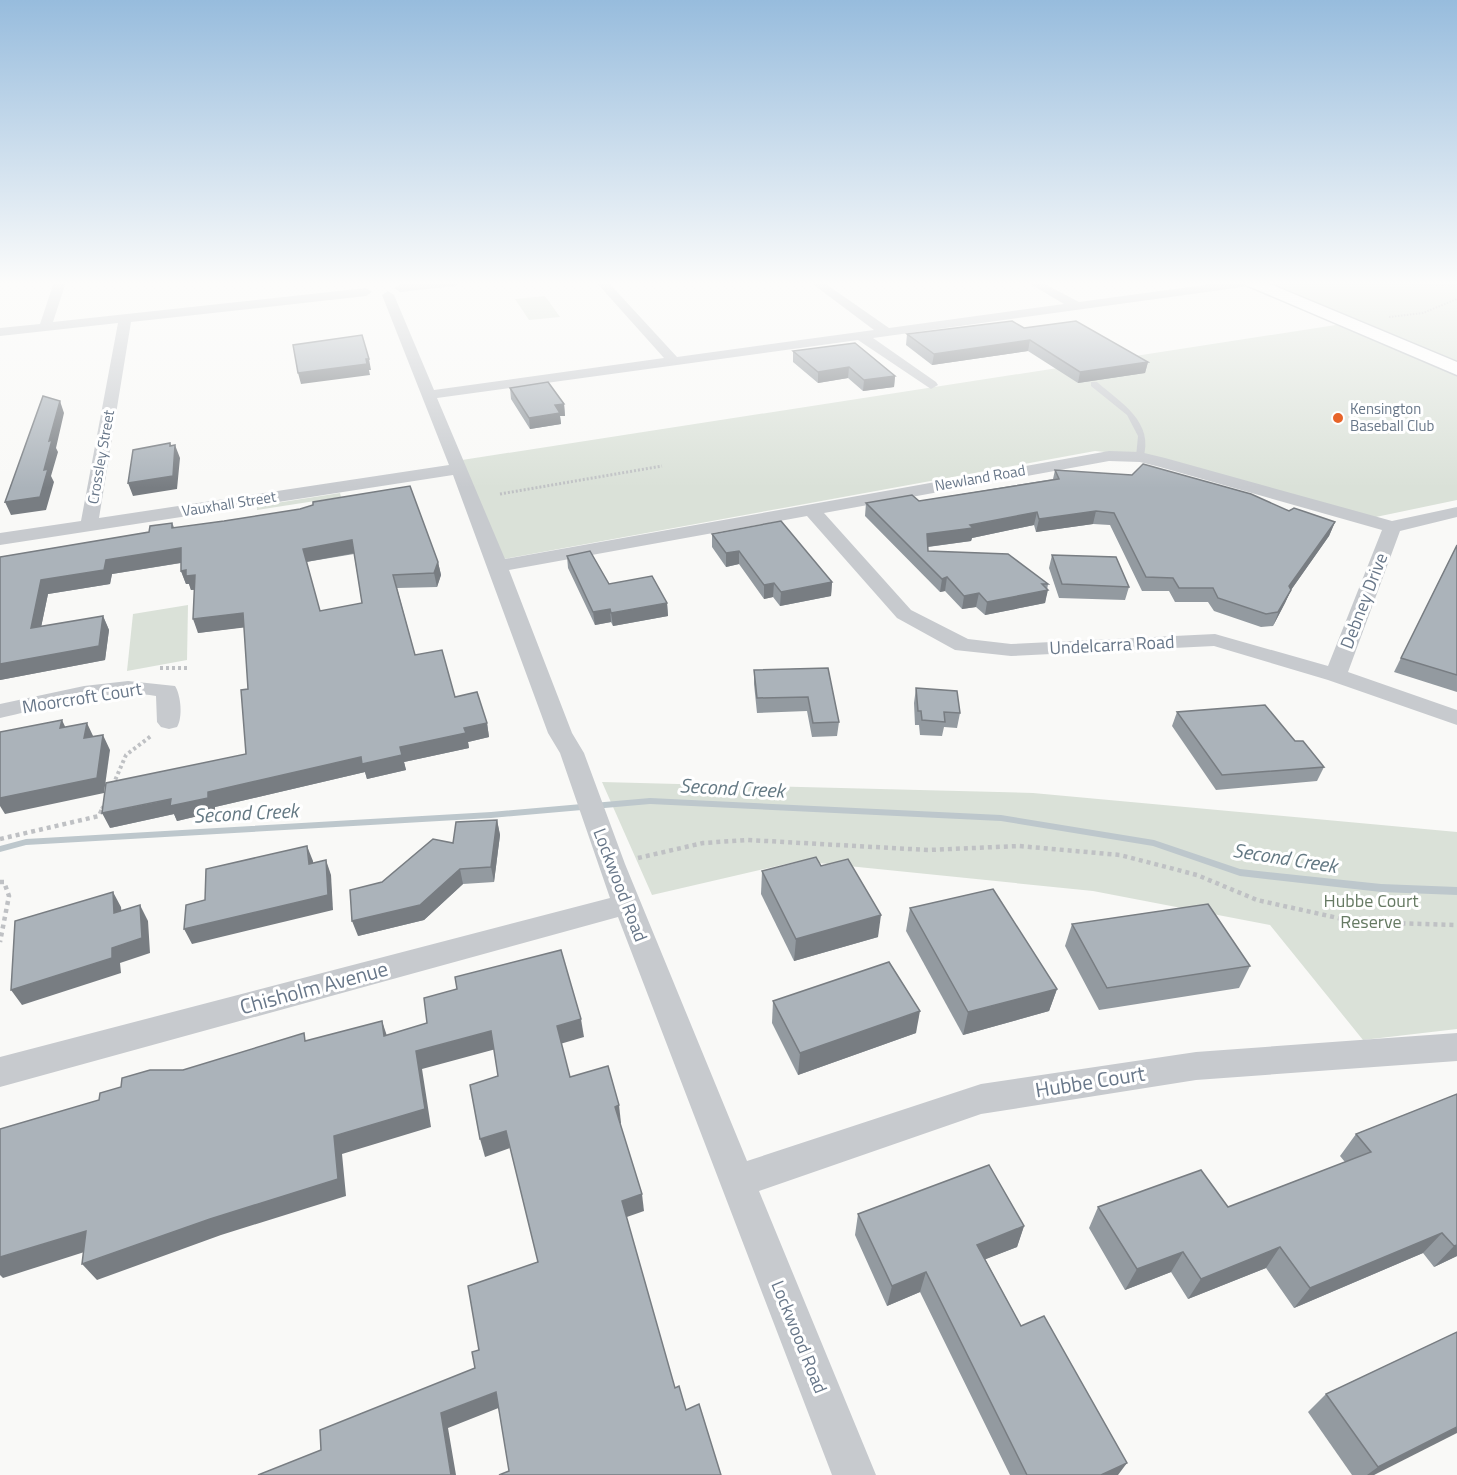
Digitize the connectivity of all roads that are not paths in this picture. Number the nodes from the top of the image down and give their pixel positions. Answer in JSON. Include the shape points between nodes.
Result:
{"nodes":[{"id":1,"x":120,"y":351,"type":"edge"},
{"id":2,"x":409,"y":351,"type":"edge"},
{"id":3,"x":665,"y":351,"type":"edge"},
{"id":4,"x":742,"y":351,"type":"edge"},
{"id":5,"x":883,"y":351,"type":"edge"},
{"id":6,"x":1414,"y":351,"type":"edge"},
{"id":7,"x":673,"y":360,"type":"junction"},
{"id":8,"x":1457,"y":369,"type":"edge"},
{"id":9,"x":931,"y":384,"type":"dead end"},
{"id":10,"x":1094,"y":384,"type":"edge"},
{"id":11,"x":428,"y":395,"type":"junction"},
{"id":12,"x":1140,"y":457,"type":"junction"},
{"id":13,"x":458,"y":469,"type":"junction"},
{"id":14,"x":810,"y":508,"type":"junction"},
{"id":15,"x":1457,"y":512,"type":"edge"},
{"id":16,"x":89,"y":525,"type":"junction"},
{"id":17,"x":1392,"y":527,"type":"junction"},
{"id":18,"x":0,"y":539,"type":"edge"},
{"id":19,"x":498,"y":566,"type":"junction"},
{"id":20,"x":1336,"y":675,"type":"junction"},
{"id":21,"x":0,"y":711,"type":"edge"},
{"id":22,"x":1457,"y":718,"type":"edge"},
{"id":23,"x":169,"y":722,"type":"road end"},
{"id":24,"x":627,"y":904,"type":"junction"},
{"id":25,"x":1457,"y":1047,"type":"edge"},
{"id":26,"x":0,"y":1072,"type":"edge"},
{"id":27,"x":736,"y":1182,"type":"junction"},
{"id":28,"x":854,"y":1475,"type":"edge"}],
"edges":[{"from":1,"to":16,"type":"street","name":"Crossley Street"},
{"from":2,"to":11,"type":"street","name":"Lockwood Road"},
{"from":3,"to":7,"type":"street"},
{"from":4,"to":7,"type":"street"},
{"from":5,"to":9,"type":"street"},
{"from":6,"to":8,"type":"main road"},
{"from":7,"to":11,"type":"street"},
{"from":10,"to":12,"type":"lane","via":[[1130,414],[1142,436]]},
{"from":11,"to":13,"type":"street","name":"Lockwood Road"},
{"from":12,"to":14,"type":"street","name":"Newland Road","via":[[1084,459]]},
{"from":12,"to":17,"type":"street","name":"Newland Road"},
{"from":13,"to":16,"type":"street","name":"Vauxhall Street"},
{"from":13,"to":19,"type":"street","name":"Lockwood Road"},
{"from":14,"to":19,"type":"street","name":"Newland Road"},
{"from":14,"to":20,"type":"street","name":"Undelcarra Road","via":[[904,614],[963,645],[1011,650],[1215,640]]},
{"from":15,"to":17,"type":"street","name":"Newland Road"},
{"from":16,"to":18,"type":"street","name":"Vauxhall Street"},
{"from":17,"to":20,"type":"street","name":"Debney Drive"},
{"from":19,"to":24,"type":"street","name":"Lockwood Road"},
{"from":20,"to":22,"type":"street","name":"Undelcarra Road"},
{"from":21,"to":23,"type":"street","name":"Moorcroft Court","via":[[147,685],[167,691]]},
{"from":24,"to":26,"type":"street","name":"Chisholm Avenue"},
{"from":24,"to":27,"type":"street","name":"Lockwood Road"},
{"from":25,"to":27,"type":"street","name":"Hubbe Court","via":[[1196,1066],[981,1099]]},
{"from":27,"to":28,"type":"street","name":"Lockwood Road"}]}
